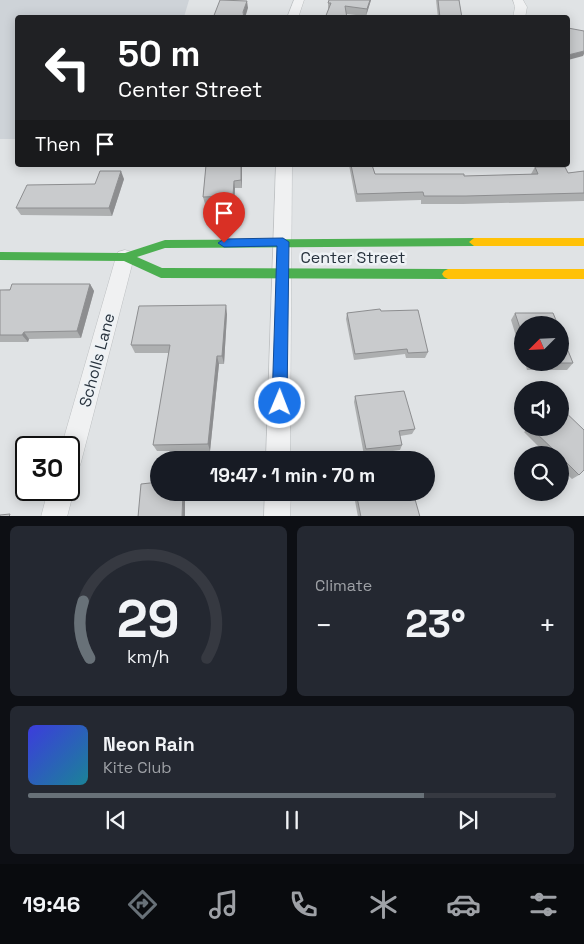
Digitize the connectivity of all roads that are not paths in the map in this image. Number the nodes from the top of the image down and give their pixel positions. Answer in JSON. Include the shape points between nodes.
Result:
{"nodes":[{"id":1,"x":299,"y":0,"type":"edge"},
{"id":2,"x":518,"y":0,"type":"edge"},
{"id":3,"x":293,"y":15,"type":"edge"},
{"id":4,"x":520,"y":15,"type":"edge"},
{"id":5,"x":284,"y":167,"type":"edge"},
{"id":6,"x":283,"y":242,"type":"junction"},
{"id":7,"x":584,"y":242,"type":"edge"},
{"id":8,"x":0,"y":256,"type":"edge"},
{"id":9,"x":125,"y":257,"type":"junction"},
{"id":10,"x":283,"y":274,"type":"junction"},
{"id":11,"x":584,"y":274,"type":"edge"},
{"id":12,"x":76,"y":436,"type":"edge"},
{"id":13,"x":278,"y":451,"type":"edge"},
{"id":14,"x":58,"y":501,"type":"edge"},
{"id":15,"x":278,"y":501,"type":"edge"},
{"id":16,"x":54,"y":516,"type":"edge"},
{"id":17,"x":277,"y":516,"type":"edge"}],
"edges":[{"from":1,"to":3,"type":"street"},
{"from":2,"to":4,"type":"street"},
{"from":5,"to":6,"type":"street"},
{"from":6,"to":7,"type":"street","name":"Center Street"},
{"from":6,"to":9,"type":"street","name":"Center Street","via":[[165,244]]},
{"from":6,"to":10,"type":"street"},
{"from":8,"to":9,"type":"street","name":"Center Street"},
{"from":9,"to":10,"type":"street","name":"Center Street","via":[[161,273]]},
{"from":9,"to":12,"type":"street","name":"Scholls Lane"},
{"from":10,"to":11,"type":"street","name":"Center Street"},
{"from":10,"to":13,"type":"street"},
{"from":14,"to":16,"type":"street"},
{"from":15,"to":17,"type":"street"}]}
